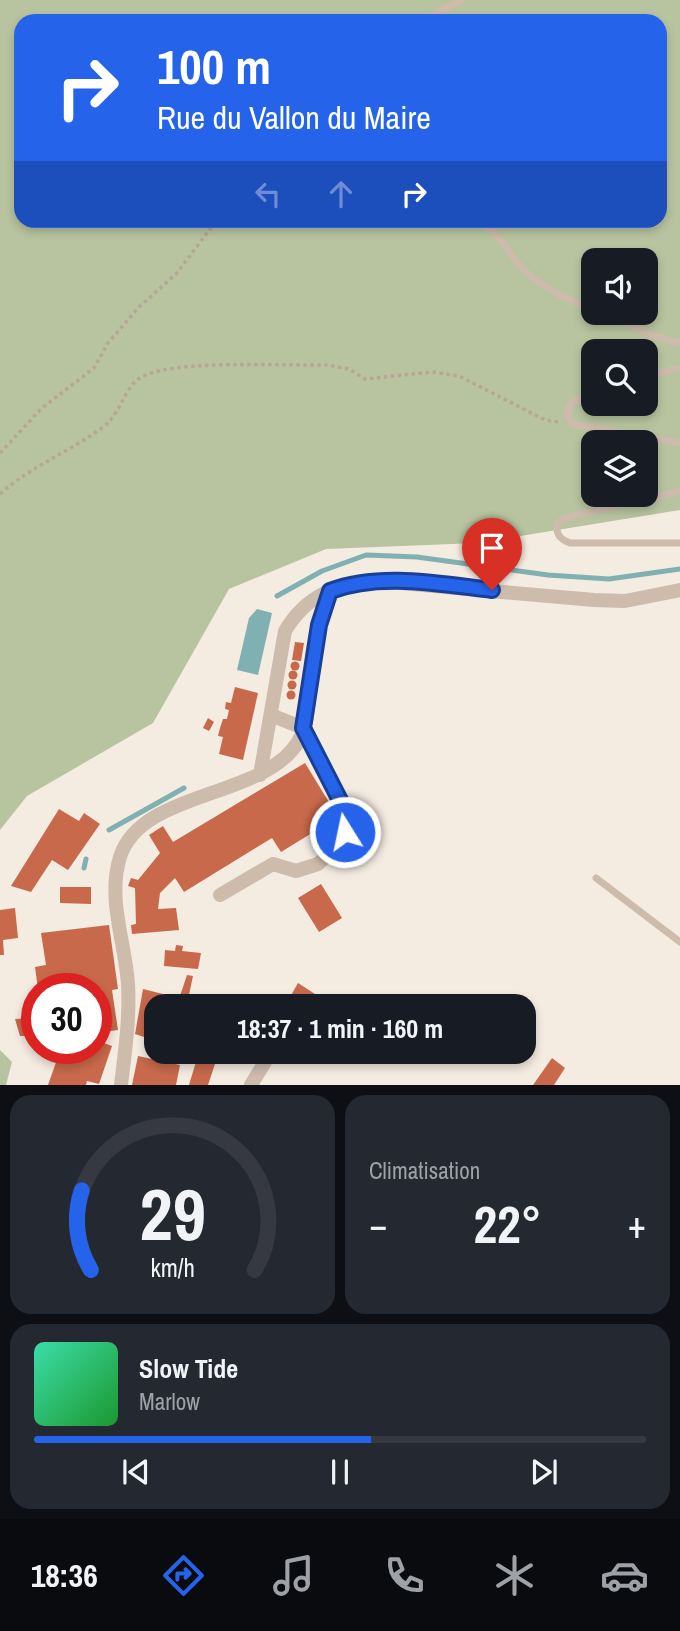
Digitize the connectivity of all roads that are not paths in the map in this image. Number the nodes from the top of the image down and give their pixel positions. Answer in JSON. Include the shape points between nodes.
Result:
{"nodes":[{"id":1,"x":462,"y":0,"type":"edge"},
{"id":2,"x":435,"y":14,"type":"edge"},
{"id":3,"x":485,"y":228,"type":"edge"},
{"id":4,"x":581,"y":304,"type":"edge"},
{"id":5,"x":628,"y":325,"type":"edge"},
{"id":6,"x":680,"y":343,"type":"edge"},
{"id":7,"x":680,"y":368,"type":"edge"},
{"id":8,"x":658,"y":373,"type":"edge"},
{"id":9,"x":581,"y":397,"type":"edge"},
{"id":10,"x":680,"y":443,"type":"edge"},
{"id":11,"x":680,"y":491,"type":"edge"},
{"id":12,"x":680,"y":543,"type":"edge"},
{"id":13,"x":680,"y":590,"type":"edge"},
{"id":14,"x":330,"y":591,"type":"junction"},
{"id":15,"x":271,"y":715,"type":"junction"},
{"id":16,"x":303,"y":728,"type":"junction"},
{"id":17,"x":260,"y":775,"type":"junction"},
{"id":18,"x":597,"y":878,"type":"dead end"},
{"id":19,"x":220,"y":895,"type":"dead end"},
{"id":20,"x":680,"y":942,"type":"edge"},
{"id":21,"x":264,"y":1064,"type":"edge"},
{"id":22,"x":121,"y":1085,"type":"edge"},
{"id":23,"x":251,"y":1085,"type":"edge"}],
"edges":[{"from":1,"to":2,"type":"lane"},
{"from":3,"to":4,"type":"lane","via":[[502,238],[524,271]]},
{"from":5,"to":6,"type":"lane"},
{"from":7,"to":8,"type":"lane"},
{"from":9,"to":10,"type":"lane","via":[[567,409],[572,424]]},
{"from":11,"to":12,"type":"lane","via":[[564,518],[556,531],[570,543]]},
{"from":13,"to":14,"type":"street","via":[[625,601],[378,581],[354,582]]},
{"from":14,"to":15,"type":"street","via":[[309,600],[285,631]]},
{"from":14,"to":16,"type":"street","via":[[319,625]]},
{"from":15,"to":16,"type":"street"},
{"from":15,"to":17,"type":"street"},
{"from":16,"to":17,"type":"street","via":[[281,762]]},
{"from":16,"to":19,"type":"street","via":[[346,812],[345,832],[318,864],[296,871],[273,864]]},
{"from":17,"to":22,"type":"street","via":[[198,796],[141,827],[129,837],[120,855],[114,893],[128,984]]},
{"from":18,"to":20,"type":"lane"},
{"from":21,"to":23,"type":"street"}]}
